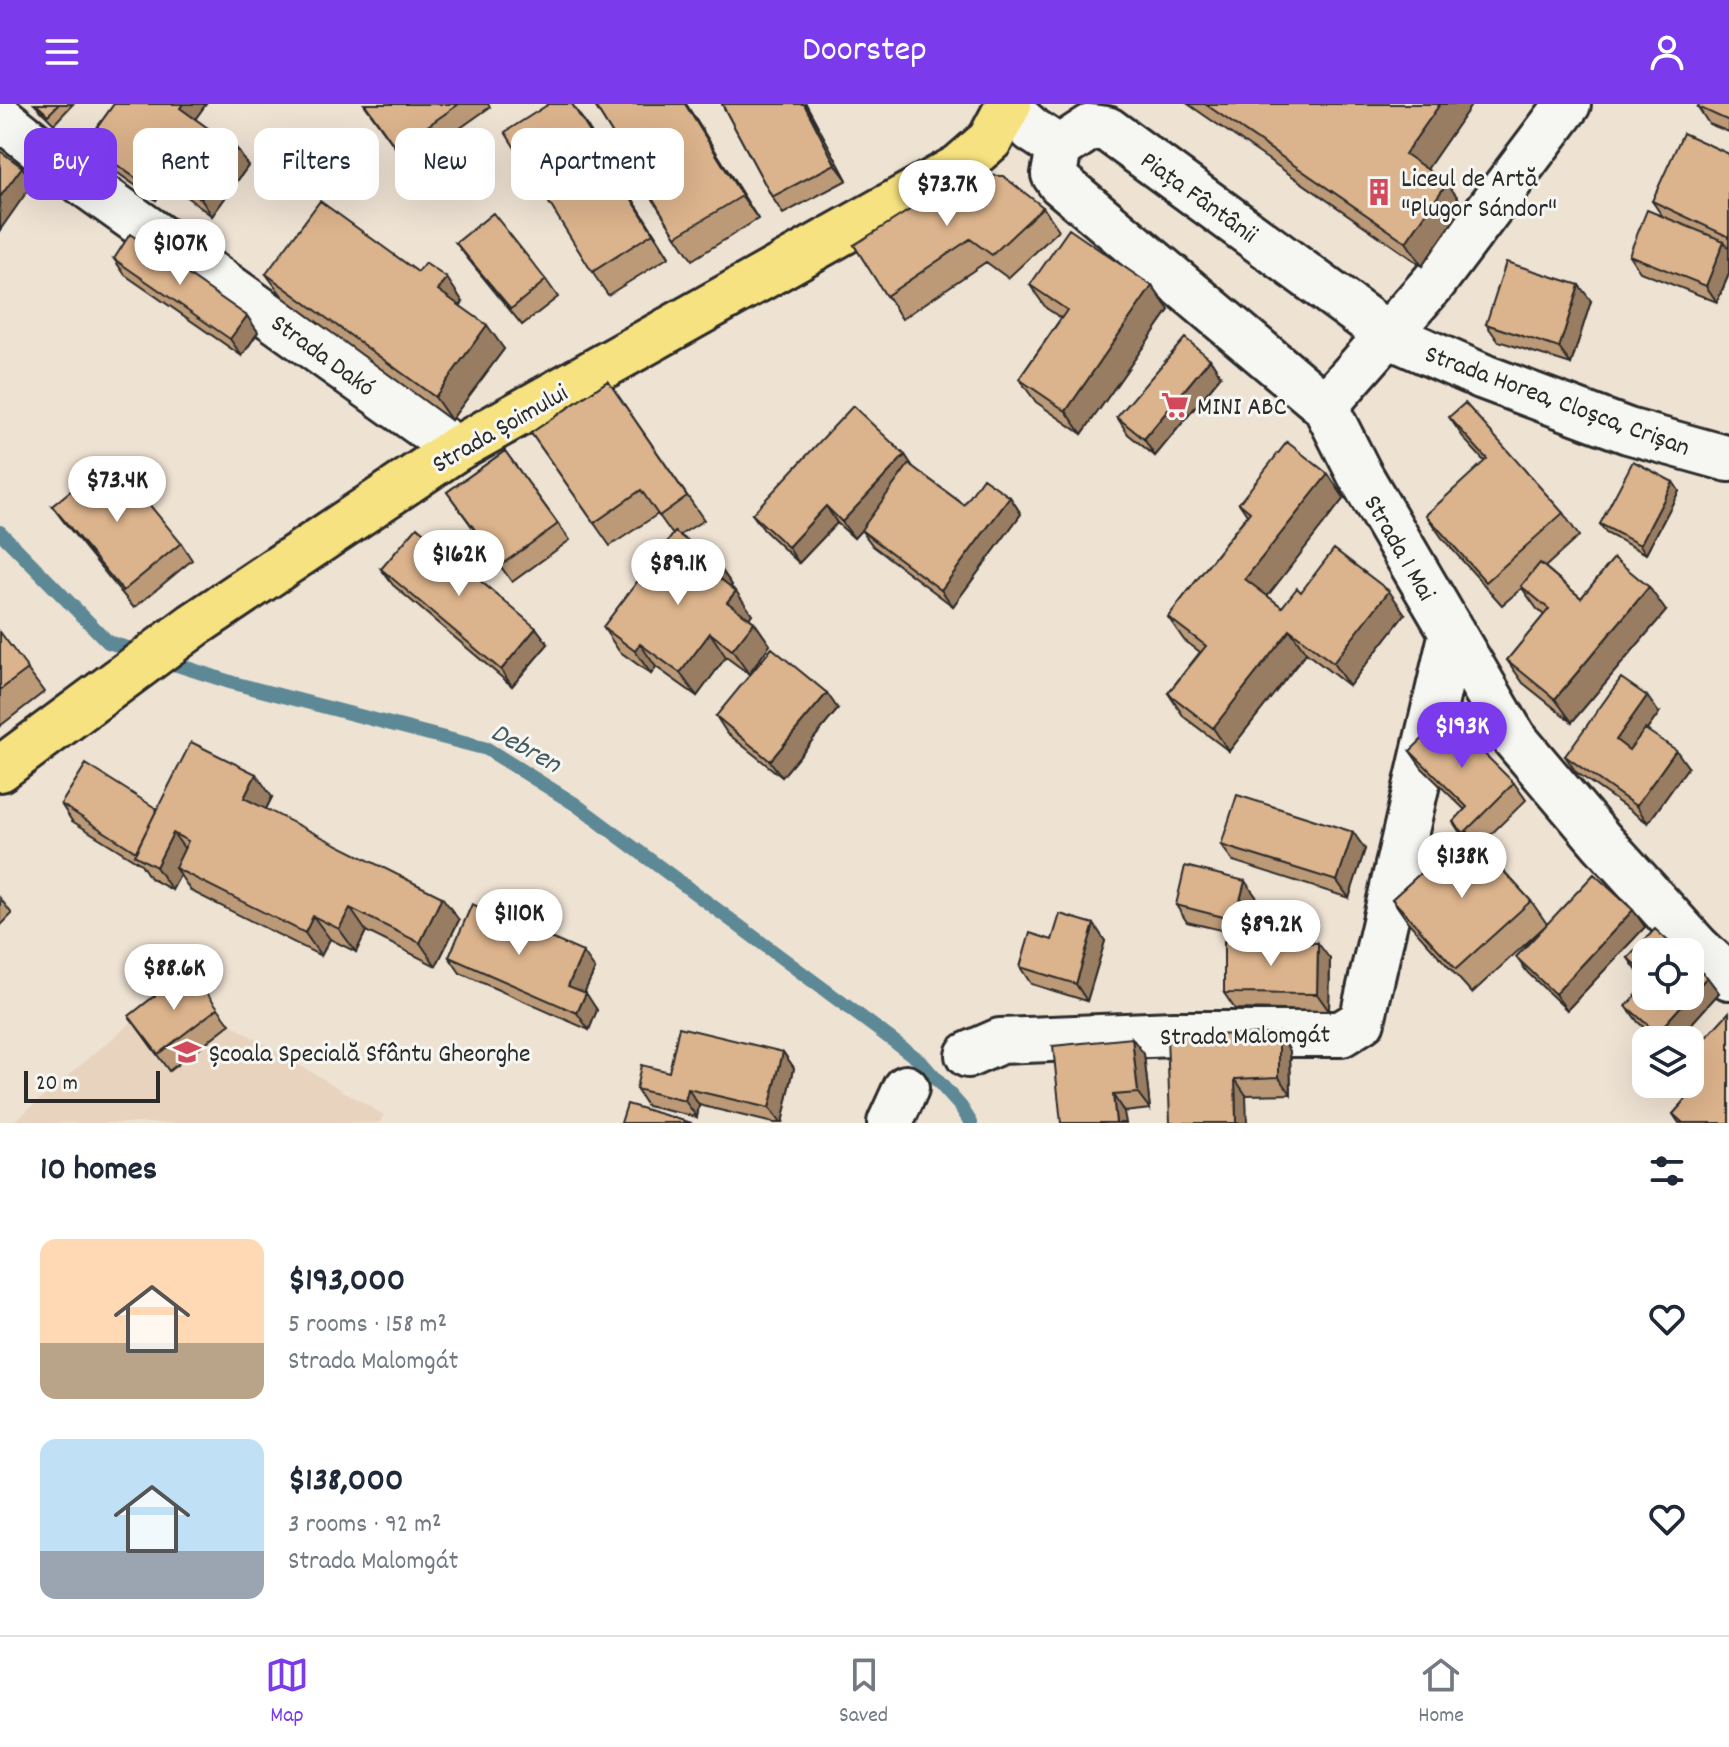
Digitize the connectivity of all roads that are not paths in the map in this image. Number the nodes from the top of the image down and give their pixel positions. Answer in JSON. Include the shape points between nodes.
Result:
{"nodes":[{"id":1,"x":1568,"y":104,"type":"edge"},
{"id":2,"x":1009,"y":107,"type":"edge"},
{"id":3,"x":0,"y":117,"type":"edge"},
{"id":4,"x":1059,"y":148,"type":"junction"},
{"id":5,"x":1388,"y":335,"type":"junction"},
{"id":6,"x":1325,"y":406,"type":"junction"},
{"id":7,"x":456,"y":449,"type":"junction"},
{"id":8,"x":1729,"y":459,"type":"edge"},
{"id":9,"x":1452,"y":632,"type":"junction"},
{"id":10,"x":0,"y":769,"type":"edge"},
{"id":11,"x":1729,"y":977,"type":"edge"},
{"id":12,"x":968,"y":1055,"type":"dead end"}],
"edges":[{"from":1,"to":5,"type":"street"},
{"from":2,"to":4,"type":"street"},
{"from":2,"to":7,"type":"main road","name":"Strada Șoimului","via":[[990,140],[959,167]]},
{"from":3,"to":7,"type":"street","name":"Strada Dakó","via":[[82,182]]},
{"from":4,"to":5,"type":"street","name":"Piața Fântânii","via":[[1091,127],[1107,129]]},
{"from":4,"to":6,"type":"street","name":"Strada 1 Mai","via":[[1054,174],[1060,183]]},
{"from":5,"to":6,"type":"street"},
{"from":5,"to":8,"type":"street","name":"Strada Horea, Cloșca, Crișan","via":[[1628,431]]},
{"from":6,"to":9,"type":"street","name":"Strada 1 Mai"},
{"from":7,"to":10,"type":"main road","name":"Strada Șoimului","via":[[194,625]]},
{"from":9,"to":11,"type":"street","name":"Strada 1 Mai","via":[[1514,738],[1603,843]]},
{"from":9,"to":12,"type":"street","name":"Strada Malomgát","via":[[1362,1021],[1341,1034],[1000,1041]]}]}
